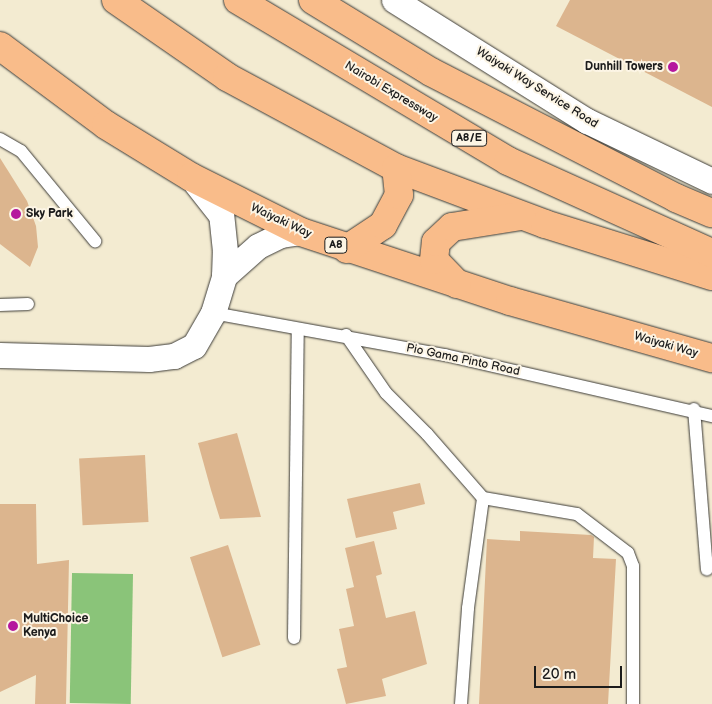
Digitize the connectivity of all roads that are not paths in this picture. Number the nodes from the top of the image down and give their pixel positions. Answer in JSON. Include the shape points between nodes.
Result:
{"nodes":[{"id":1,"x":116,"y":0,"type":"edge"},
{"id":2,"x":238,"y":0,"type":"edge"},
{"id":3,"x":313,"y":0,"type":"edge"},
{"id":4,"x":394,"y":0,"type":"edge"},
{"id":5,"x":0,"y":46,"type":"edge"},
{"id":6,"x":0,"y":139,"type":"edge"},
{"id":7,"x":396,"y":168,"type":"junction"},
{"id":8,"x":192,"y":177,"type":"junction"},
{"id":9,"x":712,"y":180,"type":"edge"},
{"id":10,"x":712,"y":213,"type":"edge"},
{"id":11,"x":524,"y":216,"type":"junction"},
{"id":12,"x":301,"y":232,"type":"junction"},
{"id":13,"x":95,"y":241,"type":"dead end"},
{"id":14,"x":347,"y":249,"type":"junction"},
{"id":15,"x":712,"y":253,"type":"edge"},
{"id":16,"x":224,"y":276,"type":"junction"},
{"id":17,"x":712,"y":276,"type":"edge"},
{"id":18,"x":457,"y":284,"type":"junction"},
{"id":19,"x":28,"y":304,"type":"dead end"},
{"id":20,"x":0,"y":305,"type":"edge"},
{"id":21,"x":213,"y":312,"type":"junction"},
{"id":22,"x":298,"y":330,"type":"junction"},
{"id":23,"x":346,"y":335,"type":"junction"},
{"id":24,"x":0,"y":355,"type":"edge"},
{"id":25,"x":712,"y":358,"type":"edge"},
{"id":26,"x":694,"y":409,"type":"junction"},
{"id":27,"x":712,"y":416,"type":"edge"},
{"id":28,"x":706,"y":488,"type":"edge"},
{"id":29,"x":483,"y":498,"type":"junction"},
{"id":30,"x":707,"y":569,"type":"dead end"},
{"id":31,"x":294,"y":638,"type":"dead end"},
{"id":32,"x":461,"y":704,"type":"edge"},
{"id":33,"x":633,"y":704,"type":"edge"}],
"edges":[{"from":1,"to":7,"type":"highway","via":[[228,77]]},
{"from":2,"to":15,"type":"highway","name":"Nairobi Expressway","number":"A8/E","via":[[508,161]]},
{"from":3,"to":10,"type":"highway","via":[[431,72],[676,198]]},
{"from":4,"to":9,"type":"street","name":"Waiyaki Way Service Road","via":[[587,122]]},
{"from":5,"to":8,"type":"highway","name":"Waiyaki Way","number":"A8","via":[[106,126]]},
{"from":6,"to":13,"type":"lane","via":[[21,151]]},
{"from":7,"to":11,"type":"highway"},
{"from":7,"to":14,"type":"highway","via":[[400,195],[383,225]]},
{"from":8,"to":12,"type":"highway","name":"Waiyaki Way","number":"A8"},
{"from":8,"to":16,"type":"street","via":[[221,215]]},
{"from":11,"to":17,"type":"highway"},
{"from":11,"to":18,"type":"highway","via":[[452,227],[436,242],[434,260]]},
{"from":12,"to":14,"type":"highway","name":"Waiyaki Way","number":"A8"},
{"from":12,"to":16,"type":"street","via":[[292,231],[258,246]]},
{"from":14,"to":18,"type":"highway","name":"Waiyaki Way","number":"A8"},
{"from":16,"to":21,"type":"street"},
{"from":18,"to":25,"type":"highway","name":"Waiyaki Way","number":"A8"},
{"from":19,"to":20,"type":"lane"},
{"from":21,"to":22,"type":"lane","name":"Pio Gama Pinto Road"},
{"from":21,"to":24,"type":"street","via":[[194,346],[174,356],[149,359]]},
{"from":22,"to":23,"type":"lane","name":"Pio Gama Pinto Road"},
{"from":22,"to":31,"type":"lane"},
{"from":23,"to":26,"type":"lane","name":"Pio Gama Pinto Road"},
{"from":23,"to":29,"type":"lane","via":[[386,393]]},
{"from":26,"to":27,"type":"lane","name":"Pio Gama Pinto Road"},
{"from":26,"to":28,"type":"lane"},
{"from":28,"to":30,"type":"lane"},
{"from":29,"to":32,"type":"lane","via":[[468,608]]},
{"from":29,"to":33,"type":"lane","via":[[577,514],[628,553],[633,566]]}]}
